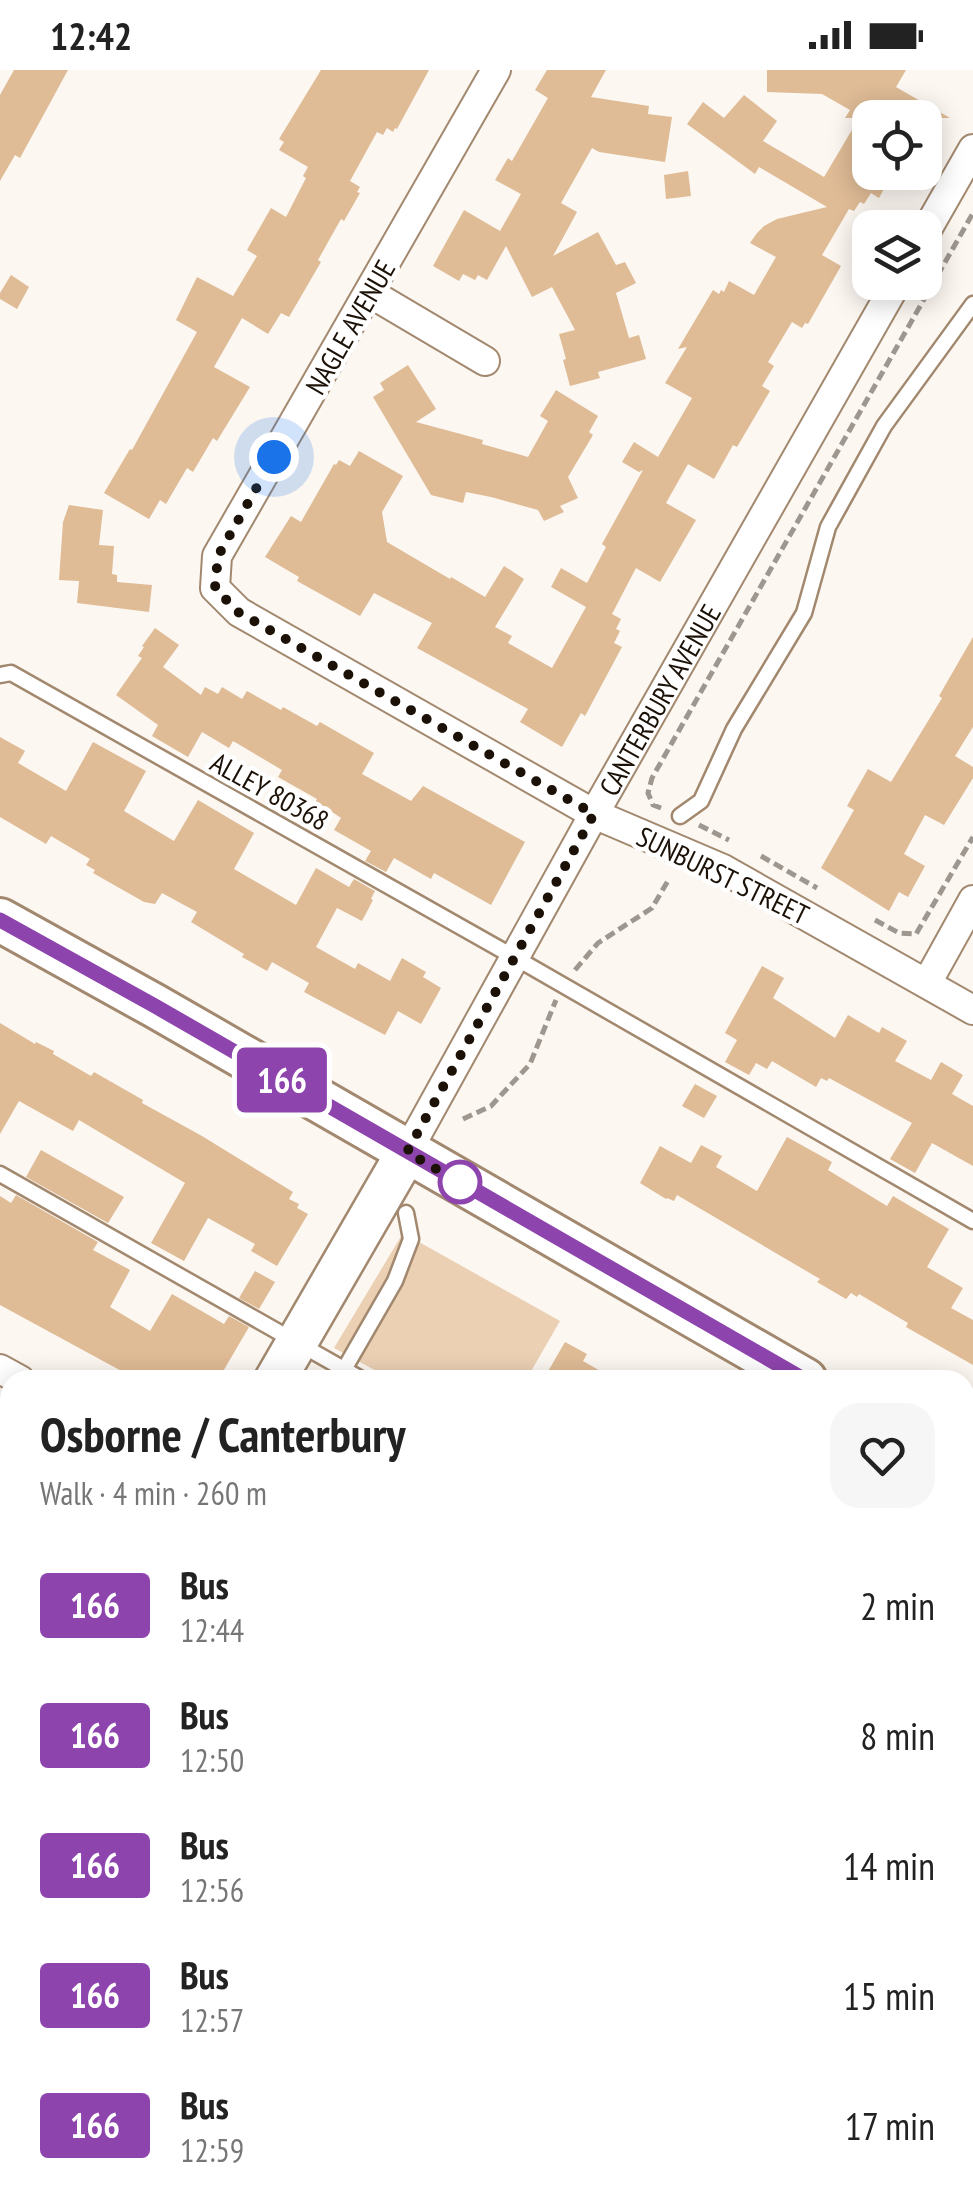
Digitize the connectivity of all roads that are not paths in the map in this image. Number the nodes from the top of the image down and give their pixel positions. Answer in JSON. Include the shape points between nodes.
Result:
{"nodes":[{"id":1,"x":496,"y":70,"type":"edge"},
{"id":2,"x":973,"y":149,"type":"edge"},
{"id":3,"x":938,"y":210,"type":"edge"},
{"id":4,"x":370,"y":293,"type":"junction"},
{"id":5,"x":887,"y":300,"type":"edge"},
{"id":6,"x":973,"y":304,"type":"edge"},
{"id":7,"x":485,"y":361,"type":"dead end"},
{"id":8,"x":215,"y":588,"type":"joint"},
{"id":9,"x":0,"y":675,"type":"edge"},
{"id":10,"x":594,"y":814,"type":"junction"},
{"id":11,"x":680,"y":816,"type":"dead end"},
{"id":12,"x":973,"y":900,"type":"edge"},
{"id":13,"x":0,"y":920,"type":"edge"},
{"id":14,"x":514,"y":958,"type":"junction"},
{"id":15,"x":926,"y":983,"type":"junction"},
{"id":16,"x":973,"y":1010,"type":"edge"},
{"id":17,"x":407,"y":1152,"type":"junction"},
{"id":18,"x":0,"y":1174,"type":"edge"},
{"id":19,"x":406,"y":1212,"type":"dead end"},
{"id":20,"x":973,"y":1221,"type":"edge"},
{"id":21,"x":296,"y":1342,"type":"junction"},
{"id":22,"x":281,"y":1370,"type":"edge"},
{"id":23,"x":334,"y":1370,"type":"edge"},
{"id":24,"x":344,"y":1370,"type":"edge"},
{"id":25,"x":788,"y":1370,"type":"edge"}],
"edges":[{"from":1,"to":4,"type":"street","name":"NAGLE AVENUE"},
{"from":2,"to":3,"type":"street"},
{"from":4,"to":7,"type":"street"},
{"from":4,"to":8,"type":"street","name":"NAGLE AVENUE","via":[[218,556]]},
{"from":5,"to":10,"type":"street","name":"CANTERBURY AVENUE"},
{"from":6,"to":11,"type":"lane","via":[[884,426],[828,527],[804,613],[734,729],[700,802]]},
{"from":8,"to":10,"type":"street","name":"SUNBURST STREET","via":[[238,612]]},
{"from":9,"to":14,"type":"lane","name":"ALLEY 80368","via":[[11,673]]},
{"from":10,"to":14,"type":"street","name":"CANTERBURY AVENUE"},
{"from":10,"to":15,"type":"street","name":"SUNBURST STREET","via":[[723,869]]},
{"from":12,"to":15,"type":"street"},
{"from":13,"to":17,"type":"main road"},
{"from":14,"to":17,"type":"street","name":"CANTERBURY AVENUE"},
{"from":14,"to":20,"type":"lane","name":"ALLEY 80368"},
{"from":15,"to":16,"type":"street","name":"SUNBURST STREET"},
{"from":17,"to":21,"type":"street","name":"CANTERBURY AVENUE"},
{"from":17,"to":25,"type":"main road"},
{"from":18,"to":21,"type":"lane"},
{"from":19,"to":24,"type":"lane","via":[[411,1238],[396,1281]]},
{"from":21,"to":22,"type":"street","name":"CANTERBURY AVENUE"},
{"from":21,"to":23,"type":"lane"}]}
